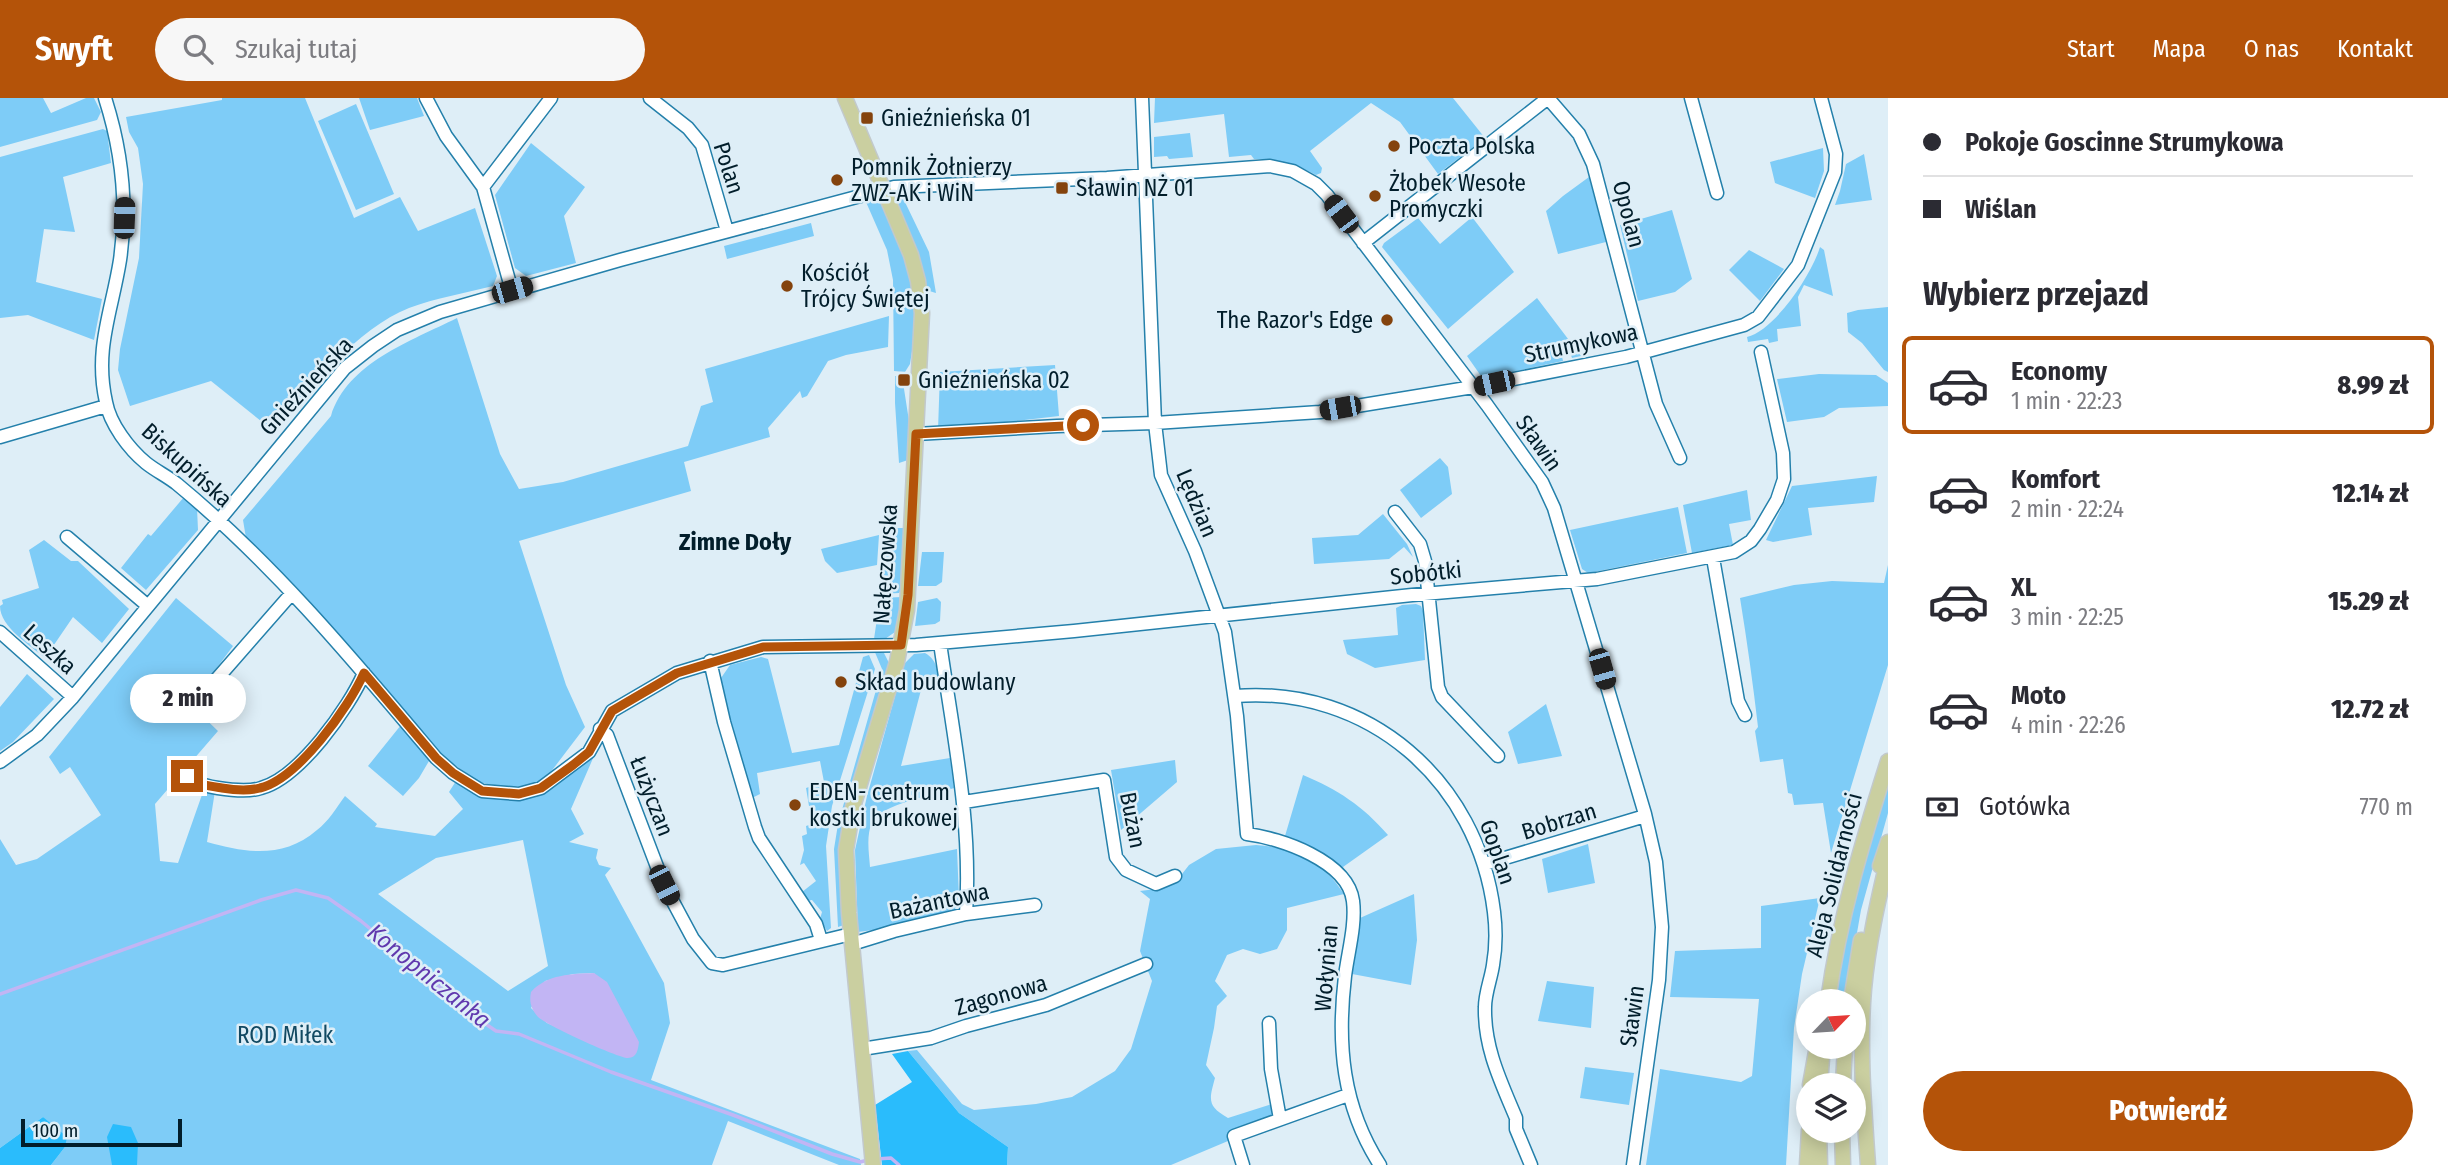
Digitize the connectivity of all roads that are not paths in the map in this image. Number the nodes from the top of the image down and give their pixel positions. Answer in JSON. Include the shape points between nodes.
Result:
{"nodes":[{"id":1,"x":105,"y":98,"type":"edge"},
{"id":2,"x":426,"y":98,"type":"edge"},
{"id":3,"x":551,"y":98,"type":"edge"},
{"id":4,"x":650,"y":98,"type":"edge"},
{"id":5,"x":845,"y":98,"type":"edge"},
{"id":6,"x":1142,"y":98,"type":"edge"},
{"id":7,"x":1548,"y":98,"type":"edge"},
{"id":8,"x":1691,"y":98,"type":"edge"},
{"id":9,"x":1821,"y":98,"type":"edge"},
{"id":10,"x":1144,"y":176,"type":"junction"},
{"id":11,"x":483,"y":187,"type":"junction"},
{"id":12,"x":884,"y":189,"type":"junction"},
{"id":13,"x":1717,"y":193,"type":"dead end"},
{"id":14,"x":727,"y":231,"type":"junction"},
{"id":15,"x":1363,"y":243,"type":"junction"},
{"id":16,"x":512,"y":290,"type":"junction"},
{"id":17,"x":1761,"y":352,"type":"dead end"},
{"id":18,"x":1642,"y":353,"type":"junction"},
{"id":19,"x":1473,"y":387,"type":"junction"},
{"id":20,"x":106,"y":406,"type":"junction"},
{"id":21,"x":1155,"y":423,"type":"junction"},
{"id":22,"x":916,"y":434,"type":"junction"},
{"id":23,"x":0,"y":437,"type":"edge"},
{"id":24,"x":1680,"y":457,"type":"dead end"},
{"id":25,"x":1395,"y":512,"type":"dead end"},
{"id":26,"x":218,"y":520,"type":"junction"},
{"id":27,"x":67,"y":537,"type":"dead end"},
{"id":28,"x":1713,"y":558,"type":"junction"},
{"id":29,"x":1576,"y":581,"type":"junction"},
{"id":30,"x":292,"y":593,"type":"junction"},
{"id":31,"x":1429,"y":593,"type":"junction"},
{"id":32,"x":148,"y":606,"type":"junction"},
{"id":33,"x":1220,"y":616,"type":"junction"},
{"id":34,"x":0,"y":632,"type":"edge"},
{"id":35,"x":940,"y":643,"type":"junction"},
{"id":36,"x":901,"y":645,"type":"junction"},
{"id":37,"x":710,"y":661,"type":"junction"},
{"id":38,"x":364,"y":673,"type":"junction"},
{"id":39,"x":215,"y":681,"type":"dead end"},
{"id":40,"x":1235,"y":696,"type":"junction"},
{"id":41,"x":73,"y":697,"type":"junction"},
{"id":42,"x":1745,"y":715,"type":"dead end"},
{"id":43,"x":600,"y":729,"type":"junction"},
{"id":44,"x":1498,"y":755,"type":"dead end"},
{"id":45,"x":1888,"y":761,"type":"edge"},
{"id":46,"x":0,"y":762,"type":"edge"},
{"id":47,"x":179,"y":764,"type":"dead end"},
{"id":48,"x":964,"y":803,"type":"junction"},
{"id":49,"x":1645,"y":816,"type":"junction"},
{"id":50,"x":1247,"y":834,"type":"joint"},
{"id":51,"x":1888,"y":842,"type":"edge"},
{"id":52,"x":1888,"y":858,"type":"edge"},
{"id":53,"x":1485,"y":864,"type":"junction"},
{"id":54,"x":1175,"y":876,"type":"dead end"},
{"id":55,"x":1035,"y":905,"type":"dead end"},
{"id":56,"x":966,"y":914,"type":"junction"},
{"id":57,"x":852,"y":939,"type":"junction"},
{"id":58,"x":821,"y":940,"type":"junction"},
{"id":59,"x":1146,"y":964,"type":"dead end"},
{"id":60,"x":1830,"y":989,"type":"edge"},
{"id":61,"x":1853,"y":989,"type":"edge"},
{"id":62,"x":1269,"y":1023,"type":"dead end"},
{"id":63,"x":862,"y":1049,"type":"junction"},
{"id":64,"x":1348,"y":1095,"type":"junction"},
{"id":65,"x":1280,"y":1119,"type":"junction"},
{"id":66,"x":1808,"y":1143,"type":"edge"},
{"id":67,"x":1819,"y":1143,"type":"edge"},
{"id":68,"x":1842,"y":1143,"type":"edge"},
{"id":69,"x":873,"y":1165,"type":"edge"},
{"id":70,"x":1243,"y":1165,"type":"edge"},
{"id":71,"x":1380,"y":1165,"type":"edge"},
{"id":72,"x":1531,"y":1165,"type":"edge"},
{"id":73,"x":1633,"y":1165,"type":"edge"},
{"id":74,"x":1807,"y":1165,"type":"edge"},
{"id":75,"x":1820,"y":1165,"type":"edge"},
{"id":76,"x":1843,"y":1165,"type":"edge"},
{"id":77,"x":1868,"y":1165,"type":"edge"}],
"edges":[{"from":1,"to":20,"type":"street","name":"Biskupińska","via":[[120,149],[124,203],[120,261],[100,361]]},
{"from":2,"to":11,"type":"street","via":[[446,136]]},
{"from":3,"to":11,"type":"street"},
{"from":4,"to":14,"type":"street","name":"Polan","via":[[702,145]]},
{"from":5,"to":12,"type":"main road","name":"Nałęczowska"},
{"from":6,"to":10,"type":"street","name":"Lędzian"},
{"from":7,"to":15,"type":"street"},
{"from":7,"to":18,"type":"street","name":"Opolan","via":[[1579,134],[1594,164]]},
{"from":8,"to":13,"type":"street"},
{"from":9,"to":18,"type":"street","name":"Strumykowa","via":[[1836,154],[1835,172],[1790,276],[1751,322]]},
{"from":10,"to":12,"type":"street","name":"Sławin"},
{"from":10,"to":15,"type":"street","name":"Sławin","via":[[1270,166],[1293,171],[1327,195]]},
{"from":10,"to":21,"type":"street","name":"Lędzian"},
{"from":11,"to":16,"type":"street"},
{"from":12,"to":14,"type":"street","name":"Gnieźnieńska"},
{"from":12,"to":22,"type":"main road","name":"Nałęczowska","via":[[911,255],[921,297]]},
{"from":14,"to":16,"type":"street","name":"Gnieźnieńska"},
{"from":15,"to":19,"type":"street","name":"Sławin"},
{"from":16,"to":26,"type":"street","name":"Gnieźnieńska","via":[[424,318],[397,330],[359,357],[320,396]]},
{"from":17,"to":28,"type":"street","name":"Sobótki","via":[[1783,453],[1782,490],[1751,541]]},
{"from":18,"to":19,"type":"street","name":"Strumykowa"},
{"from":18,"to":24,"type":"street","name":"Opolan","via":[[1656,404]]},
{"from":19,"to":21,"type":"street","name":"Strumykowa","via":[[1320,412]]},
{"from":19,"to":29,"type":"street","name":"Sławin","via":[[1549,495]]},
{"from":20,"to":23,"type":"street"},
{"from":20,"to":26,"type":"street","name":"Biskupińska","via":[[132,449]]},
{"from":21,"to":22,"type":"street","name":"Strumykowa"},
{"from":21,"to":33,"type":"street","name":"Lędzian","via":[[1168,496]]},
{"from":22,"to":36,"type":"main road","name":"Nałęczowska"},
{"from":25,"to":31,"type":"street","via":[[1420,544]]},
{"from":26,"to":30,"type":"street","name":"Biskupińska"},
{"from":26,"to":32,"type":"street","name":"Gnieźnieńska"},
{"from":27,"to":32,"type":"street"},
{"from":28,"to":29,"type":"street","name":"Sobótki"},
{"from":28,"to":42,"type":"street","via":[[1738,702]]},
{"from":29,"to":31,"type":"street","name":"Sobótki"},
{"from":29,"to":49,"type":"street","name":"Sławin"},
{"from":30,"to":38,"type":"street","name":"Biskupińska"},
{"from":30,"to":39,"type":"street"},
{"from":31,"to":33,"type":"street","name":"Sobótki"},
{"from":31,"to":44,"type":"street","via":[[1435,675],[1442,697]]},
{"from":32,"to":41,"type":"street","name":"Gnieźnieńska"},
{"from":33,"to":35,"type":"street","name":"Sobótki"},
{"from":33,"to":40,"type":"street","name":"Lędzian"},
{"from":34,"to":41,"type":"street","name":"Leszka"},
{"from":35,"to":36,"type":"street","name":"Sobótki"},
{"from":35,"to":48,"type":"street"},
{"from":36,"to":37,"type":"street","name":"Biskupińska","via":[[771,646]]},
{"from":36,"to":57,"type":"main road","name":"Nałęczowska","via":[[849,826],[846,871]]},
{"from":37,"to":43,"type":"street","name":"Biskupińska","via":[[677,673],[612,711]]},
{"from":37,"to":58,"type":"street","via":[[755,828],[816,924]]},
{"from":38,"to":43,"type":"street","name":"Biskupińska","via":[[436,758],[482,791],[519,794],[541,788],[589,752]]},
{"from":38,"to":47,"type":"street","via":[[334,726],[282,778],[261,788],[230,790],[195,783]]},
{"from":40,"to":50,"type":"street","name":"Lędzian"},
{"from":40,"to":53,"type":"street","name":"Goplan","via":[[1306,699],[1348,712],[1392,738],[1425,765],[1454,801]]},
{"from":41,"to":46,"type":"street","name":"Gnieźnieńska","via":[[37,735]]},
{"from":43,"to":58,"type":"street","name":"Łużyczan","via":[[607,735],[664,885],[707,959],[723,965]]},
{"from":45,"to":60,"type":"main road","name":"Aleja Solidarności","via":[[1850,886]]},
{"from":48,"to":54,"type":"street","name":"Bużan","via":[[1104,780],[1115,851],[1122,866],[1153,883]]},
{"from":48,"to":56,"type":"street"},
{"from":49,"to":53,"type":"street","name":"Bobrzan"},
{"from":49,"to":73,"type":"street","name":"Sławin","via":[[1656,862],[1662,927]]},
{"from":50,"to":64,"type":"street","name":"Wołynian","via":[[1282,840],[1314,855],[1350,893],[1353,901],[1342,1008]]},
{"from":51,"to":61,"type":"main road","name":"Aleja Solidarności","via":[[1866,917]]},
{"from":52,"to":77,"type":"main road","via":[[1871,932],[1864,991]]},
{"from":53,"to":72,"type":"street","name":"Goplan","via":[[1495,939],[1485,1004],[1486,1033]]},
{"from":55,"to":56,"type":"street","name":"Bażantowa"},
{"from":56,"to":57,"type":"street","name":"Bażantowa"},
{"from":57,"to":58,"type":"street","name":"Łużyczan"},
{"from":57,"to":63,"type":"main road","name":"Nałęczowska"},
{"from":59,"to":63,"type":"street","name":"Zagonowa","via":[[1046,1005],[931,1038]]},
{"from":62,"to":65,"type":"street"},
{"from":63,"to":69,"type":"main road","name":"Nałęczowska"},
{"from":64,"to":65,"type":"street"},
{"from":64,"to":71,"type":"street","name":"Wołynian","via":[[1361,1132]]},
{"from":65,"to":70,"type":"street","via":[[1234,1136]]},
{"from":66,"to":74,"type":"main road"},
{"from":67,"to":75,"type":"main road"},
{"from":68,"to":76,"type":"main road"}]}
